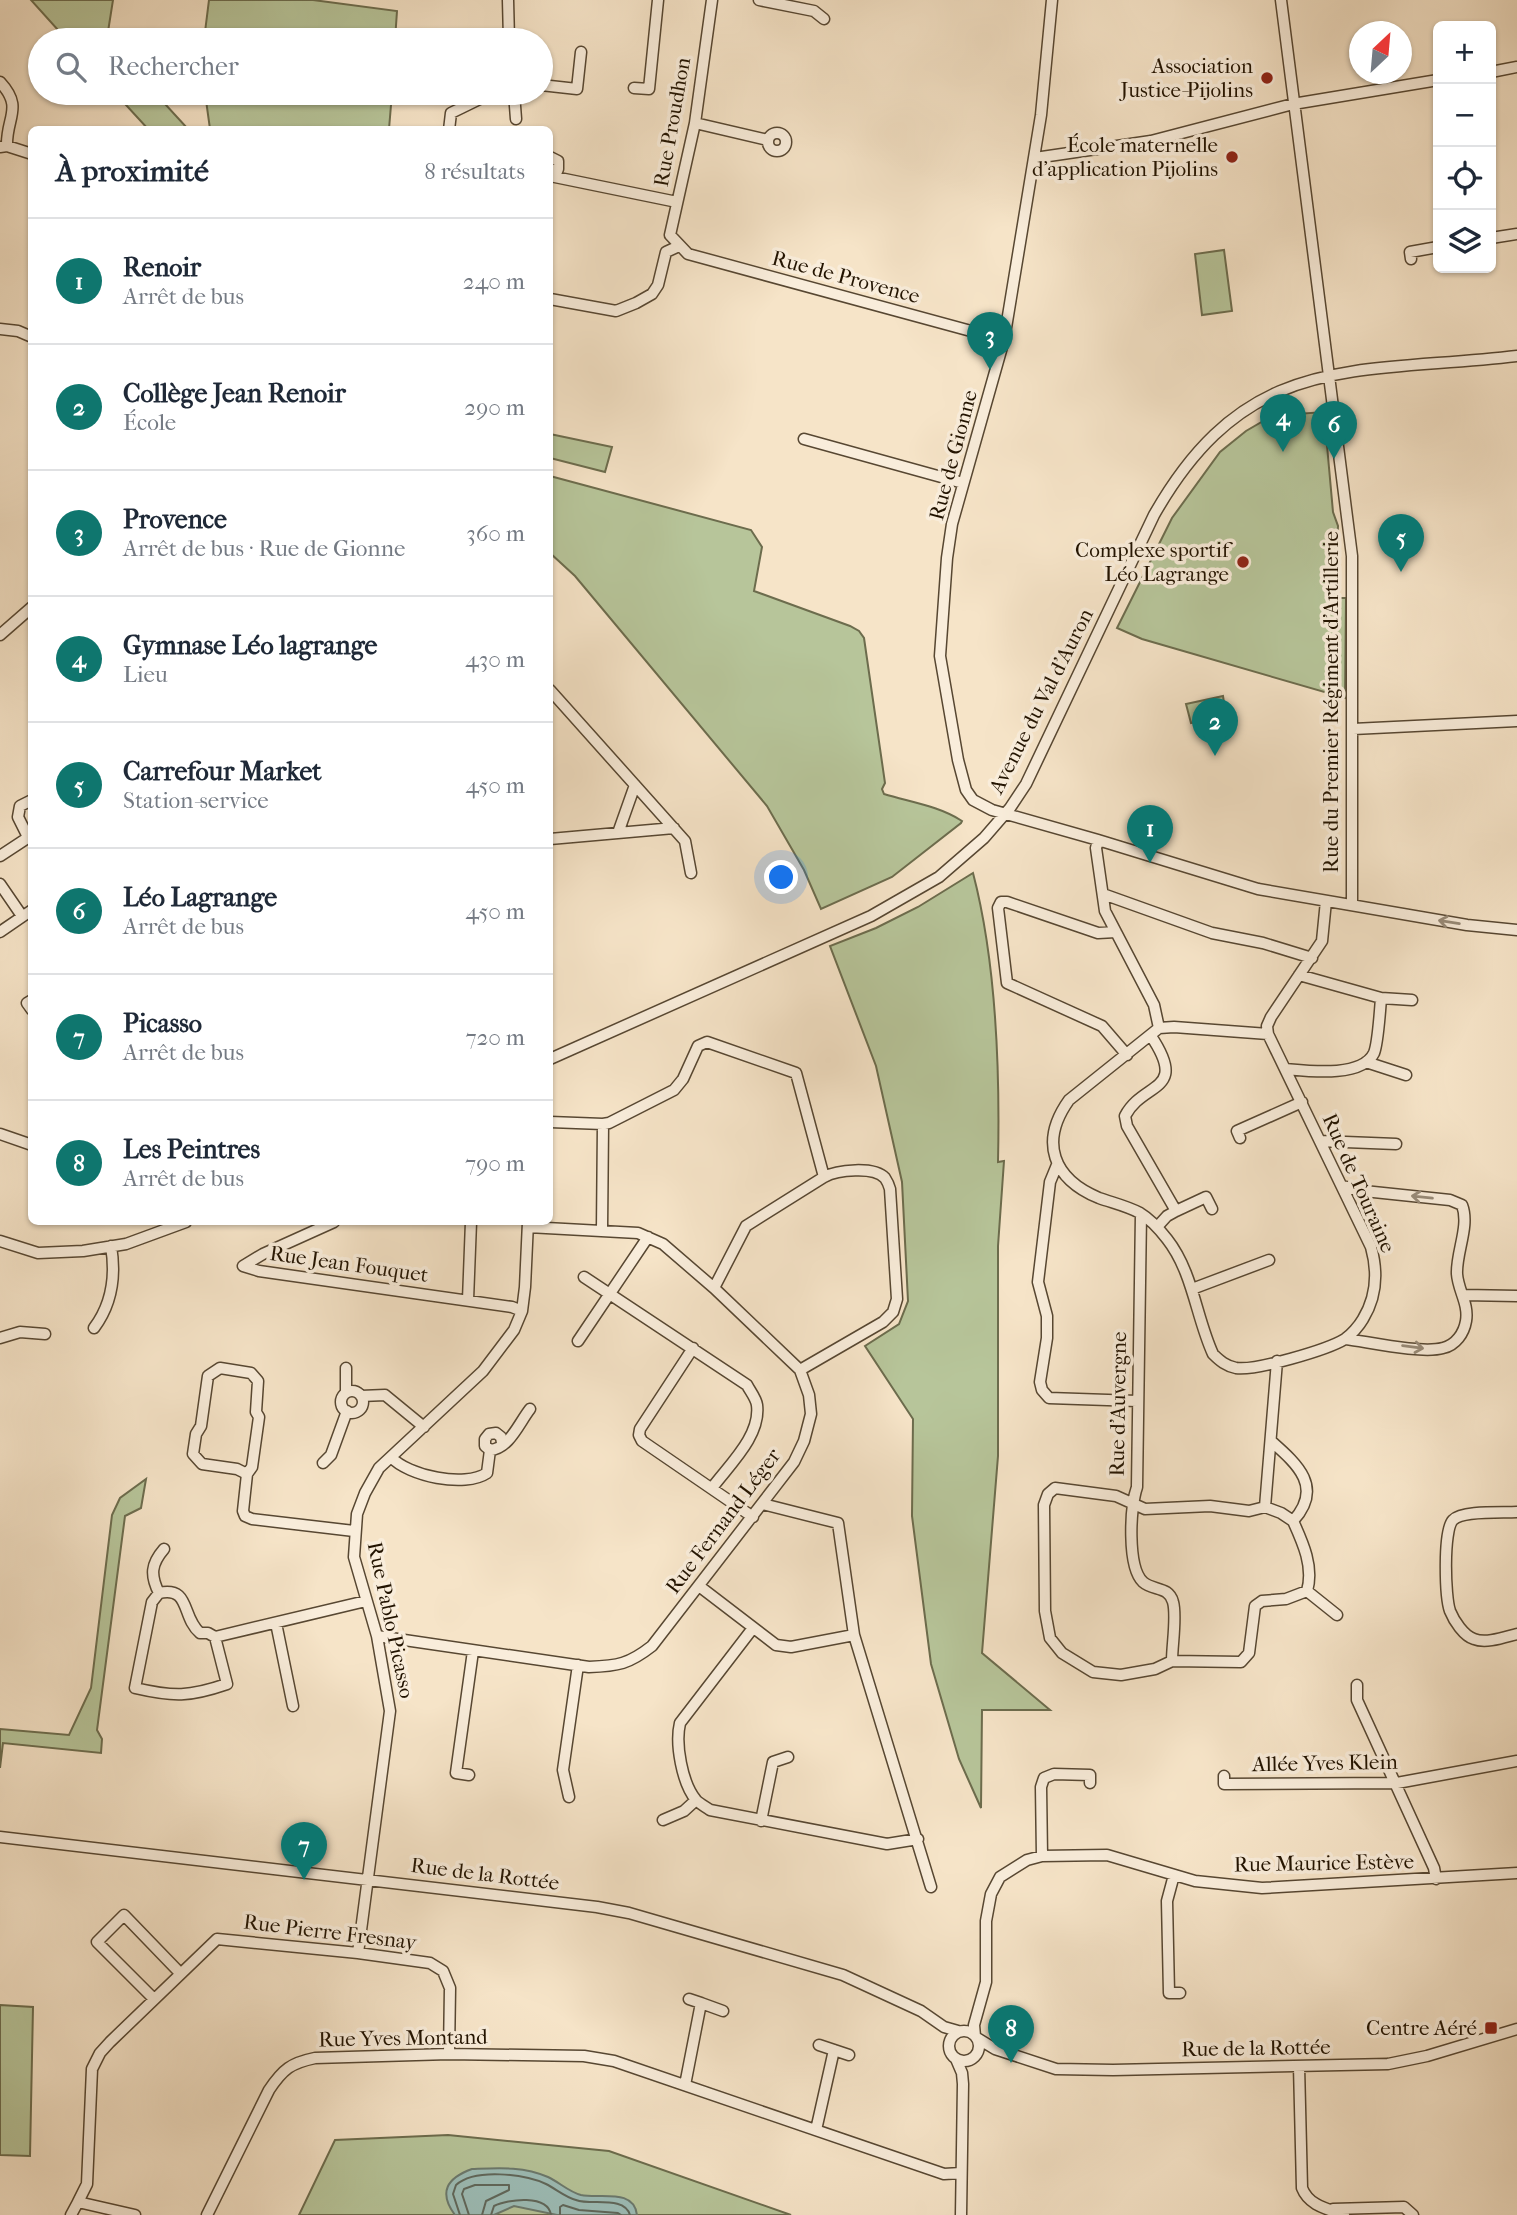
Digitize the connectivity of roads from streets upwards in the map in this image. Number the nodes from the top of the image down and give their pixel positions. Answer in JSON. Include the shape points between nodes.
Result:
{"nodes":[{"id":1,"x":508,"y":0,"type":"edge"},
{"id":2,"x":658,"y":0,"type":"edge"},
{"id":3,"x":712,"y":0,"type":"edge"},
{"id":4,"x":759,"y":0,"type":"edge"},
{"id":5,"x":1052,"y":0,"type":"edge"},
{"id":6,"x":1281,"y":0,"type":"edge"},
{"id":7,"x":824,"y":19,"type":"dead end"},
{"id":8,"x":509,"y":28,"type":"edge"},
{"id":9,"x":581,"y":52,"type":"dead end"},
{"id":10,"x":1517,"y":67,"type":"edge"},
{"id":11,"x":1496,"y":71,"type":"edge"},
{"id":12,"x":1433,"y":81,"type":"edge"},
{"id":13,"x":0,"y":82,"type":"edge"},
{"id":14,"x":553,"y":86,"type":"edge"},
{"id":15,"x":634,"y":88,"type":"dead end"},
{"id":16,"x":1293,"y":104,"type":"junction"},
{"id":17,"x":467,"y":105,"type":"edge"},
{"id":18,"x":515,"y":105,"type":"edge"},
{"id":19,"x":516,"y":119,"type":"dead end"},
{"id":20,"x":695,"y":122,"type":"junction"},
{"id":21,"x":449,"y":126,"type":"edge"},
{"id":22,"x":768,"y":140,"type":"dead end"},
{"id":23,"x":4,"y":147,"type":"edge"},
{"id":24,"x":28,"y":153,"type":"edge"},
{"id":25,"x":553,"y":158,"type":"edge"},
{"id":26,"x":1035,"y":158,"type":"junction"},
{"id":27,"x":553,"y":175,"type":"edge"},
{"id":28,"x":553,"y":176,"type":"edge"},
{"id":29,"x":677,"y":202,"type":"junction"},
{"id":30,"x":1517,"y":234,"type":"edge"},
{"id":31,"x":1496,"y":237,"type":"edge"},
{"id":32,"x":679,"y":246,"type":"junction"},
{"id":33,"x":1433,"y":248,"type":"edge"},
{"id":34,"x":1411,"y":259,"type":"dead end"},
{"id":35,"x":553,"y":300,"type":"edge"},
{"id":36,"x":0,"y":329,"type":"edge"},
{"id":37,"x":28,"y":335,"type":"edge"},
{"id":38,"x":1004,"y":340,"type":"junction"},
{"id":39,"x":1517,"y":356,"type":"edge"},
{"id":40,"x":1330,"y":376,"type":"junction"},
{"id":41,"x":804,"y":439,"type":"dead end"},
{"id":42,"x":963,"y":483,"type":"junction"},
{"id":43,"x":28,"y":614,"type":"edge"},
{"id":44,"x":0,"y":635,"type":"edge"},
{"id":45,"x":553,"y":693,"type":"edge"},
{"id":46,"x":1517,"y":721,"type":"edge"},
{"id":47,"x":1353,"y":729,"type":"junction"},
{"id":48,"x":635,"y":785,"type":"junction"},
{"id":49,"x":28,"y":802,"type":"edge"},
{"id":50,"x":1005,"y":814,"type":"junction"},
{"id":51,"x":674,"y":828,"type":"junction"},
{"id":52,"x":28,"y":833,"type":"edge"},
{"id":53,"x":618,"y":833,"type":"junction"},
{"id":54,"x":28,"y":837,"type":"edge"},
{"id":55,"x":553,"y":839,"type":"edge"},
{"id":56,"x":1098,"y":840,"type":"junction"},
{"id":57,"x":0,"y":856,"type":"edge"},
{"id":58,"x":691,"y":873,"type":"dead end"},
{"id":59,"x":0,"y":884,"type":"edge"},
{"id":60,"x":1103,"y":894,"type":"junction"},
{"id":61,"x":1326,"y":901,"type":"junction"},
{"id":62,"x":1352,"y":905,"type":"junction"},
{"id":63,"x":27,"y":913,"type":"edge"},
{"id":64,"x":1517,"y":930,"type":"edge"},
{"id":65,"x":0,"y":932,"type":"edge"},
{"id":66,"x":1116,"y":932,"type":"junction"},
{"id":67,"x":1312,"y":958,"type":"junction"},
{"id":68,"x":1299,"y":975,"type":"junction"},
{"id":69,"x":1381,"y":998,"type":"junction"},
{"id":70,"x":1412,"y":1000,"type":"dead end"},
{"id":71,"x":1155,"y":1032,"type":"junction"},
{"id":72,"x":1268,"y":1034,"type":"junction"},
{"id":73,"x":1127,"y":1055,"type":"junction"},
{"id":74,"x":553,"y":1058,"type":"edge"},
{"id":75,"x":1366,"y":1062,"type":"junction"},
{"id":76,"x":1286,"y":1069,"type":"junction"},
{"id":77,"x":1406,"y":1075,"type":"dead end"},
{"id":78,"x":1301,"y":1102,"type":"junction"},
{"id":79,"x":553,"y":1122,"type":"edge"},
{"id":80,"x":603,"y":1124,"type":"junction"},
{"id":81,"x":0,"y":1134,"type":"edge"},
{"id":82,"x":1240,"y":1138,"type":"dead end"},
{"id":83,"x":1320,"y":1141,"type":"junction"},
{"id":84,"x":1396,"y":1143,"type":"dead end"},
{"id":85,"x":28,"y":1144,"type":"edge"},
{"id":86,"x":1057,"y":1165,"type":"junction"},
{"id":87,"x":824,"y":1177,"type":"junction"},
{"id":88,"x":1342,"y":1186,"type":"junction"},
{"id":89,"x":1213,"y":1209,"type":"dead end"},
{"id":90,"x":1176,"y":1211,"type":"junction"},
{"id":91,"x":1141,"y":1214,"type":"junction"},
{"id":92,"x":178,"y":1225,"type":"edge"},
{"id":93,"x":327,"y":1225,"type":"edge"},
{"id":94,"x":471,"y":1225,"type":"edge"},
{"id":95,"x":528,"y":1225,"type":"edge"},
{"id":96,"x":543,"y":1225,"type":"edge"},
{"id":97,"x":1157,"y":1227,"type":"junction"},
{"id":98,"x":602,"y":1229,"type":"junction"},
{"id":99,"x":648,"y":1237,"type":"junction"},
{"id":100,"x":0,"y":1241,"type":"edge"},
{"id":101,"x":111,"y":1246,"type":"junction"},
{"id":102,"x":1269,"y":1260,"type":"dead end"},
{"id":103,"x":584,"y":1277,"type":"dead end"},
{"id":104,"x":714,"y":1288,"type":"junction"},
{"id":105,"x":1192,"y":1289,"type":"junction"},
{"id":106,"x":609,"y":1293,"type":"junction"},
{"id":107,"x":1464,"y":1295,"type":"junction"},
{"id":108,"x":1517,"y":1296,"type":"edge"},
{"id":109,"x":468,"y":1300,"type":"junction"},
{"id":110,"x":522,"y":1311,"type":"junction"},
{"id":111,"x":94,"y":1328,"type":"dead end"},
{"id":112,"x":46,"y":1334,"type":"dead end"},
{"id":113,"x":0,"y":1338,"type":"edge"},
{"id":114,"x":1346,"y":1339,"type":"junction"},
{"id":115,"x":578,"y":1341,"type":"dead end"},
{"id":116,"x":693,"y":1348,"type":"junction"},
{"id":117,"x":1277,"y":1361,"type":"junction"},
{"id":118,"x":346,"y":1368,"type":"dead end"},
{"id":119,"x":800,"y":1370,"type":"junction"},
{"id":120,"x":346,"y":1393,"type":"junction"},
{"id":121,"x":361,"y":1396,"type":"junction"},
{"id":122,"x":1137,"y":1401,"type":"junction"},
{"id":123,"x":530,"y":1409,"type":"dead end"},
{"id":124,"x":347,"y":1411,"type":"junction"},
{"id":125,"x":424,"y":1427,"type":"junction"},
{"id":126,"x":1271,"y":1441,"type":"junction"},
{"id":127,"x":502,"y":1443,"type":"junction"},
{"id":128,"x":490,"y":1450,"type":"junction"},
{"id":129,"x":391,"y":1457,"type":"junction"},
{"id":130,"x":323,"y":1463,"type":"dead end"},
{"id":131,"x":247,"y":1474,"type":"junction"},
{"id":132,"x":712,"y":1488,"type":"junction"},
{"id":133,"x":1132,"y":1502,"type":"junction"},
{"id":134,"x":763,"y":1504,"type":"junction"},
{"id":135,"x":1265,"y":1507,"type":"junction"},
{"id":136,"x":1517,"y":1512,"type":"edge"},
{"id":137,"x":753,"y":1517,"type":"junction"},
{"id":138,"x":1293,"y":1521,"type":"junction"},
{"id":139,"x":354,"y":1531,"type":"junction"},
{"id":140,"x":164,"y":1549,"type":"dead end"},
{"id":141,"x":699,"y":1586,"type":"junction"},
{"id":142,"x":1307,"y":1591,"type":"junction"},
{"id":143,"x":159,"y":1593,"type":"junction"},
{"id":144,"x":366,"y":1601,"type":"junction"},
{"id":145,"x":1337,"y":1615,"type":"dead end"},
{"id":146,"x":276,"y":1623,"type":"junction"},
{"id":147,"x":753,"y":1628,"type":"junction"},
{"id":148,"x":854,"y":1634,"type":"junction"},
{"id":149,"x":1517,"y":1634,"type":"edge"},
{"id":150,"x":377,"y":1636,"type":"junction"},
{"id":151,"x":215,"y":1637,"type":"junction"},
{"id":152,"x":473,"y":1651,"type":"junction"},
{"id":153,"x":1172,"y":1661,"type":"junction"},
{"id":154,"x":578,"y":1665,"type":"junction"},
{"id":155,"x":1357,"y":1685,"type":"dead end"},
{"id":156,"x":293,"y":1706,"type":"dead end"},
{"id":157,"x":788,"y":1757,"type":"dead end"},
{"id":158,"x":1517,"y":1761,"type":"edge"},
{"id":159,"x":469,"y":1775,"type":"dead end"},
{"id":160,"x":1224,"y":1776,"type":"dead end"},
{"id":161,"x":1090,"y":1783,"type":"dead end"},
{"id":162,"x":1397,"y":1783,"type":"junction"},
{"id":163,"x":569,"y":1797,"type":"dead end"},
{"id":164,"x":696,"y":1800,"type":"junction"},
{"id":165,"x":663,"y":1820,"type":"dead end"},
{"id":166,"x":761,"y":1821,"type":"junction"},
{"id":167,"x":0,"y":1837,"type":"edge"},
{"id":168,"x":918,"y":1839,"type":"junction"},
{"id":169,"x":1042,"y":1856,"type":"junction"},
{"id":170,"x":1517,"y":1873,"type":"edge"},
{"id":171,"x":1174,"y":1875,"type":"junction"},
{"id":172,"x":368,"y":1879,"type":"junction"},
{"id":173,"x":1436,"y":1879,"type":"junction"},
{"id":174,"x":931,"y":1887,"type":"dead end"},
{"id":175,"x":358,"y":1953,"type":"junction"},
{"id":176,"x":180,"y":1973,"type":"junction"},
{"id":177,"x":1180,"y":1993,"type":"dead end"},
{"id":178,"x":154,"y":1999,"type":"junction"},
{"id":179,"x":689,"y":1999,"type":"dead end"},
{"id":180,"x":701,"y":2003,"type":"junction"},
{"id":181,"x":723,"y":2011,"type":"dead end"},
{"id":182,"x":944,"y":2027,"type":"junction"},
{"id":183,"x":1517,"y":2029,"type":"edge"},
{"id":184,"x":969,"y":2032,"type":"junction"},
{"id":185,"x":949,"y":2041,"type":"junction"},
{"id":186,"x":819,"y":2045,"type":"dead end"},
{"id":187,"x":995,"y":2049,"type":"junction"},
{"id":188,"x":834,"y":2050,"type":"junction"},
{"id":189,"x":449,"y":2054,"type":"junction"},
{"id":190,"x":849,"y":2055,"type":"dead end"},
{"id":191,"x":973,"y":2057,"type":"junction"},
{"id":192,"x":956,"y":2059,"type":"junction"},
{"id":193,"x":1299,"y":2066,"type":"junction"},
{"id":194,"x":962,"y":2073,"type":"junction"},
{"id":195,"x":685,"y":2085,"type":"junction"},
{"id":196,"x":816,"y":2130,"type":"junction"},
{"id":197,"x":961,"y":2173,"type":"junction"},
{"id":198,"x":78,"y":2202,"type":"junction"},
{"id":199,"x":1326,"y":2209,"type":"junction"},
{"id":200,"x":71,"y":2215,"type":"edge"},
{"id":201,"x":135,"y":2215,"type":"edge"},
{"id":202,"x":207,"y":2215,"type":"edge"},
{"id":203,"x":961,"y":2215,"type":"edge"},
{"id":204,"x":1344,"y":2215,"type":"edge"},
{"id":205,"x":1413,"y":2215,"type":"edge"}],
"edges":[{"from":1,"to":8,"type":"street"},
{"from":2,"to":15,"type":"street","via":[[649,89]]},
{"from":3,"to":20,"type":"street","name":"Rue Proudhon"},
{"from":4,"to":7,"type":"street","via":[[814,10]]},
{"from":5,"to":26,"type":"street","name":"Rue de Gionne"},
{"from":6,"to":16,"type":"street","name":"Rue du Premier Régiment d'Artillerie"},
{"from":9,"to":14,"type":"street","via":[[577,89]]},
{"from":10,"to":11,"type":"street"},
{"from":12,"to":16,"type":"street"},
{"from":13,"to":23,"type":"street","via":[[11,94],[13,110]]},
{"from":16,"to":26,"type":"street","via":[[1151,141]]},
{"from":16,"to":40,"type":"street","name":"Rue du Premier Régiment d'Artillerie"},
{"from":17,"to":21,"type":"street","via":[[451,113]]},
{"from":18,"to":19,"type":"street"},
{"from":20,"to":22,"type":"street"},
{"from":20,"to":29,"type":"street","name":"Rue Proudhon"},
{"from":23,"to":24,"type":"street"},
{"from":25,"to":27,"type":"street","via":[[558,161]]},
{"from":26,"to":38,"type":"street","name":"Rue de Gionne"},
{"from":28,"to":29,"type":"street"},
{"from":29,"to":32,"type":"street","name":"Rue Proudhon","via":[[670,235]]},
{"from":30,"to":31,"type":"street"},
{"from":32,"to":35,"type":"street","via":[[666,252],[652,294],[636,303],[616,311]]},
{"from":32,"to":38,"type":"street","name":"Rue de Provence","via":[[688,254]]},
{"from":33,"to":34,"type":"street","via":[[1410,252]]},
{"from":36,"to":37,"type":"street"},
{"from":38,"to":42,"type":"street","name":"Rue de Gionne"},
{"from":39,"to":40,"type":"street","name":"Avenue du Val d'Auron"},
{"from":40,"to":47,"type":"street","name":"Rue du Premier Régiment d'Artillerie","via":[[1353,556]]},
{"from":40,"to":50,"type":"street","name":"Avenue du Val d'Auron","via":[[1281,389],[1254,403],[1230,420],[1187,464],[1154,515],[1026,784]]},
{"from":41,"to":42,"type":"street"},
{"from":42,"to":50,"type":"street","name":"Rue de Gionne","via":[[947,558],[941,668],[965,790],[979,804]]},
{"from":43,"to":44,"type":"street"},
{"from":45,"to":48,"type":"street"},
{"from":46,"to":47,"type":"street"},
{"from":47,"to":62,"type":"street","name":"Rue du Premier Régiment d'Artillerie"},
{"from":48,"to":51,"type":"street"},
{"from":48,"to":53,"type":"street"},
{"from":49,"to":52,"type":"street","via":[[20,806],[18,817]]},
{"from":50,"to":56,"type":"street","name":"Rue de Gionne"},
{"from":50,"to":74,"type":"street","name":"Avenue du Val d'Auron","via":[[939,877],[871,916]]},
{"from":51,"to":53,"type":"street"},
{"from":51,"to":58,"type":"street","via":[[685,841]]},
{"from":53,"to":55,"type":"street"},
{"from":54,"to":57,"type":"street"},
{"from":56,"to":60,"type":"street"},
{"from":56,"to":61,"type":"street","name":"Rue de Gionne","via":[[1258,889]]},
{"from":59,"to":63,"type":"street"},
{"from":60,"to":66,"type":"street","via":[[1105,911]]},
{"from":60,"to":67,"type":"street","via":[[1212,933]]},
{"from":61,"to":62,"type":"street","name":"Rue de Gionne"},
{"from":61,"to":67,"type":"street","via":[[1322,941]]},
{"from":64,"to":62,"type":"street","name":"Rue de Gionne","one_way":true},
{"from":63,"to":65,"type":"street"},
{"from":66,"to":71,"type":"street","via":[[1154,1005]]},
{"from":66,"to":73,"type":"street","via":[[1098,933],[1007,902],[998,908],[1007,983],[1095,1022]]},
{"from":67,"to":68,"type":"street"},
{"from":68,"to":69,"type":"street"},
{"from":68,"to":72,"type":"street","via":[[1272,1017]]},
{"from":69,"to":70,"type":"street"},
{"from":69,"to":75,"type":"street","via":[[1374,1053]]},
{"from":71,"to":72,"type":"street","via":[[1174,1027]]},
{"from":71,"to":73,"type":"street"},
{"from":71,"to":90,"type":"street","via":[[1163,1053],[1163,1080],[1127,1111],[1125,1121]]},
{"from":72,"to":76,"type":"street","name":"Rue de Touraine"},
{"from":73,"to":86,"type":"street","via":[[1061,1111],[1052,1146]]},
{"from":75,"to":76,"type":"street","via":[[1326,1073]]},
{"from":75,"to":77,"type":"street"},
{"from":76,"to":78,"type":"street","name":"Rue de Touraine"},
{"from":78,"to":82,"type":"street","via":[[1237,1131]]},
{"from":78,"to":83,"type":"street","name":"Rue de Touraine"},
{"from":79,"to":80,"type":"street"},
{"from":80,"to":87,"type":"street","via":[[674,1090],[698,1046],[707,1042],[796,1073]]},
{"from":80,"to":98,"type":"street"},
{"from":81,"to":85,"type":"street"},
{"from":83,"to":84,"type":"street"},
{"from":83,"to":88,"type":"street","name":"Rue de Touraine"},
{"from":86,"to":91,"type":"street","via":[[1083,1190]]},
{"from":86,"to":122,"type":"street","via":[[1050,1182],[1038,1282],[1047,1315],[1042,1390],[1049,1398]]},
{"from":87,"to":104,"type":"street","via":[[746,1226]]},
{"from":87,"to":119,"type":"street","via":[[834,1172],[874,1171],[885,1178],[890,1189],[897,1299],[883,1322]]},
{"from":107,"to":88,"type":"street","one_way":true,"via":[[1457,1268],[1465,1214],[1462,1205]]},
{"from":88,"to":114,"type":"street","name":"Rue de Touraine","via":[[1371,1247],[1377,1277],[1371,1303]]},
{"from":89,"to":90,"type":"street","via":[[1206,1197]]},
{"from":90,"to":97,"type":"street"},
{"from":91,"to":97,"type":"street"},
{"from":91,"to":122,"type":"street","name":"Rue d'Auvergne"},
{"from":92,"to":101,"type":"street"},
{"from":93,"to":109,"type":"street","name":"Rue Jean Fouquet","via":[[243,1266]]},
{"from":94,"to":109,"type":"street"},
{"from":95,"to":110,"type":"street","name":"Rue Pablo Picasso"},
{"from":96,"to":98,"type":"street","name":"Rue Fernand Léger"},
{"from":97,"to":105,"type":"street","via":[[1180,1259]]},
{"from":98,"to":99,"type":"street","name":"Rue Fernand Léger"},
{"from":99,"to":104,"type":"street","name":"Rue Fernand Léger","via":[[663,1244]]},
{"from":99,"to":106,"type":"street"},
{"from":100,"to":101,"type":"street","via":[[38,1253]]},
{"from":101,"to":111,"type":"street","via":[[111,1289],[106,1312]]},
{"from":102,"to":105,"type":"street"},
{"from":103,"to":106,"type":"street"},
{"from":104,"to":119,"type":"street","name":"Rue Fernand Léger"},
{"from":105,"to":117,"type":"street","via":[[1209,1345],[1222,1363],[1238,1368]]},
{"from":106,"to":115,"type":"street"},
{"from":106,"to":116,"type":"street"},
{"from":107,"to":108,"type":"street"},
{"from":114,"to":107,"type":"street","one_way":true,"via":[[1443,1348],[1462,1334],[1467,1318]]},
{"from":109,"to":110,"type":"street","name":"Rue Jean Fouquet"},
{"from":110,"to":125,"type":"street","name":"Rue Pablo Picasso","via":[[495,1358]]},
{"from":112,"to":113,"type":"street","via":[[20,1332]]},
{"from":114,"to":117,"type":"street"},
{"from":116,"to":132,"type":"street","via":[[747,1385],[757,1402],[757,1423]]},
{"from":116,"to":132,"type":"street","via":[[639,1435]]},
{"from":117,"to":126,"type":"street"},
{"from":118,"to":120,"type":"street"},
{"from":119,"to":134,"type":"street","name":"Rue Fernand Léger","via":[[811,1414],[804,1441]]},
{"from":120,"to":121,"type":"street"},
{"from":120,"to":124,"type":"street","via":[[342,1402]]},
{"from":121,"to":124,"type":"street","via":[[360,1409]]},
{"from":121,"to":125,"type":"street","via":[[385,1395]]},
{"from":122,"to":133,"type":"street","name":"Rue d'Auvergne"},
{"from":123,"to":127,"type":"street"},
{"from":124,"to":130,"type":"street","via":[[331,1455]]},
{"from":125,"to":129,"type":"street","name":"Rue Pablo Picasso"},
{"from":126,"to":135,"type":"street"},
{"from":126,"to":138,"type":"street","via":[[1299,1466],[1306,1484],[1305,1501]]},
{"from":127,"to":128,"type":"street","via":[[498,1450]]},
{"from":127,"to":128,"type":"street","via":[[496,1433],[489,1434],[485,1446]]},
{"from":128,"to":129,"type":"street","via":[[487,1472],[457,1482],[408,1469]]},
{"from":129,"to":139,"type":"street","name":"Rue Pablo Picasso","via":[[365,1493]]},
{"from":131,"to":131,"type":"street","via":[[202,1464],[193,1454],[208,1376],[220,1368],[251,1373],[258,1381],[259,1417]]},
{"from":131,"to":139,"type":"street","via":[[245,1516]]},
{"from":132,"to":137,"type":"street"},
{"from":133,"to":135,"type":"street","via":[[1145,1509],[1210,1506],[1249,1511]]},
{"from":133,"to":153,"type":"street","via":[[1134,1567],[1142,1581],[1169,1594],[1174,1603]]},
{"from":133,"to":153,"type":"street","name":"Rue d'Auvergne","via":[[1055,1488],[1048,1494],[1044,1505],[1045,1611],[1050,1638],[1062,1653],[1093,1672],[1121,1675]]},
{"from":134,"to":137,"type":"street","name":"Rue Fernand Léger"},
{"from":134,"to":148,"type":"street","via":[[838,1523]]},
{"from":135,"to":138,"type":"street"},
{"from":136,"to":149,"type":"street","via":[[1460,1515],[1451,1522],[1446,1536],[1449,1605],[1454,1618],[1472,1639]]},
{"from":137,"to":141,"type":"street","name":"Rue Fernand Léger"},
{"from":138,"to":142,"type":"street","via":[[1305,1548],[1311,1578]]},
{"from":139,"to":144,"type":"street","name":"Rue Pablo Picasso","via":[[354,1557]]},
{"from":140,"to":143,"type":"street","via":[[154,1560],[151,1578]]},
{"from":141,"to":147,"type":"street"},
{"from":141,"to":154,"type":"street","name":"Rue Fernand Léger","via":[[652,1646],[634,1660],[616,1666]]},
{"from":142,"to":145,"type":"street"},
{"from":142,"to":153,"type":"street","name":"Rue d'Auvergne","via":[[1255,1606],[1249,1653],[1241,1662]]},
{"from":143,"to":151,"type":"street","via":[[176,1592],[192,1626]]},
{"from":143,"to":151,"type":"street","via":[[152,1602],[135,1688],[181,1696],[227,1684]]},
{"from":144,"to":146,"type":"street"},
{"from":144,"to":150,"type":"street","name":"Rue Pablo Picasso"},
{"from":146,"to":151,"type":"street"},
{"from":146,"to":156,"type":"street"},
{"from":147,"to":148,"type":"street","via":[[776,1645],[791,1647]]},
{"from":147,"to":164,"type":"street","via":[[680,1723],[678,1753]]},
{"from":148,"to":168,"type":"street"},
{"from":150,"to":152,"type":"street","name":"Rue Fernand Léger"},
{"from":150,"to":172,"type":"street","name":"Rue Pablo Picasso","via":[[390,1711]]},
{"from":152,"to":154,"type":"street","name":"Rue Fernand Léger"},
{"from":152,"to":159,"type":"street","via":[[456,1773]]},
{"from":154,"to":163,"type":"street","via":[[563,1770]]},
{"from":155,"to":162,"type":"street","via":[[1357,1700]]},
{"from":157,"to":166,"type":"street","via":[[773,1762]]},
{"from":158,"to":162,"type":"street","name":"Allée Yves Klein"},
{"from":160,"to":162,"type":"street","name":"Allée Yves Klein","via":[[1224,1784]]},
{"from":161,"to":169,"type":"street","via":[[1090,1775],[1054,1774],[1041,1782]]},
{"from":162,"to":173,"type":"street"},
{"from":164,"to":165,"type":"street"},
{"from":164,"to":166,"type":"street","via":[[710,1810]]},
{"from":166,"to":168,"type":"street","via":[[887,1844]]},
{"from":167,"to":172,"type":"street","name":"Rue de la Rottée"},
{"from":168,"to":174,"type":"street"},
{"from":169,"to":171,"type":"street","name":"Rue Maurice Estève","via":[[1107,1855]]},
{"from":169,"to":184,"type":"street","name":"Rue Maurice Estève","via":[[1009,1869],[990,1894],[986,1982]]},
{"from":170,"to":173,"type":"street","name":"Rue Maurice Estève"},
{"from":171,"to":173,"type":"street","name":"Rue Maurice Estève","via":[[1262,1888]]},
{"from":171,"to":177,"type":"street","via":[[1167,1900],[1169,1993]]},
{"from":172,"to":175,"type":"street","name":"Rue Pablo Picasso"},
{"from":172,"to":182,"type":"street","name":"Rue de la Rottée","via":[[629,1913],[843,1975],[921,2011]]},
{"from":175,"to":176,"type":"street","name":"Rue Pierre Fresnay","via":[[217,1939]]},
{"from":175,"to":189,"type":"street","name":"Rue Pierre Fresnay","via":[[430,1963],[443,1971],[450,1988]]},
{"from":176,"to":178,"type":"street","name":"Rue Pierre Fresnay"},
{"from":176,"to":178,"type":"street","via":[[124,1915],[97,1942]]},
{"from":178,"to":198,"type":"street","name":"Rue Pierre Fresnay","via":[[100,2053],[92,2069],[87,2184]]},
{"from":179,"to":180,"type":"street"},
{"from":180,"to":181,"type":"street"},
{"from":180,"to":195,"type":"street"},
{"from":182,"to":184,"type":"street","name":"Rue de la Rottée"},
{"from":182,"to":185,"type":"street"},
{"from":183,"to":193,"type":"street","name":"Rue de la Rottée","via":[[1388,2064]]},
{"from":184,"to":185,"type":"street"},
{"from":184,"to":187,"type":"street","name":"Rue de la Rottée"},
{"from":184,"to":191,"type":"street","via":[[979,2046]]},
{"from":185,"to":192,"type":"street","via":[[949,2051]]},
{"from":186,"to":188,"type":"street"},
{"from":187,"to":191,"type":"street"},
{"from":187,"to":193,"type":"street","name":"Rue de la Rottée","via":[[1056,2069]]},
{"from":188,"to":190,"type":"street"},
{"from":188,"to":196,"type":"street"},
{"from":189,"to":195,"type":"street","name":"Rue Yves Montand","via":[[584,2056]]},
{"from":189,"to":202,"type":"street","name":"Rue Yves Montand","via":[[315,2058],[280,2073]]},
{"from":191,"to":192,"type":"street"},
{"from":191,"to":194,"type":"street"},
{"from":192,"to":194,"type":"street"},
{"from":193,"to":199,"type":"street","via":[[1302,2188],[1310,2200]]},
{"from":194,"to":197,"type":"street"},
{"from":195,"to":196,"type":"street","name":"Rue Yves Montand"},
{"from":196,"to":197,"type":"street","name":"Rue Yves Montand","via":[[944,2174]]},
{"from":197,"to":203,"type":"street"},
{"from":198,"to":200,"type":"street","name":"Rue Pierre Fresnay"},
{"from":198,"to":201,"type":"street"},
{"from":199,"to":204,"type":"street"},
{"from":199,"to":205,"type":"street","via":[[1404,2207]]}]}
